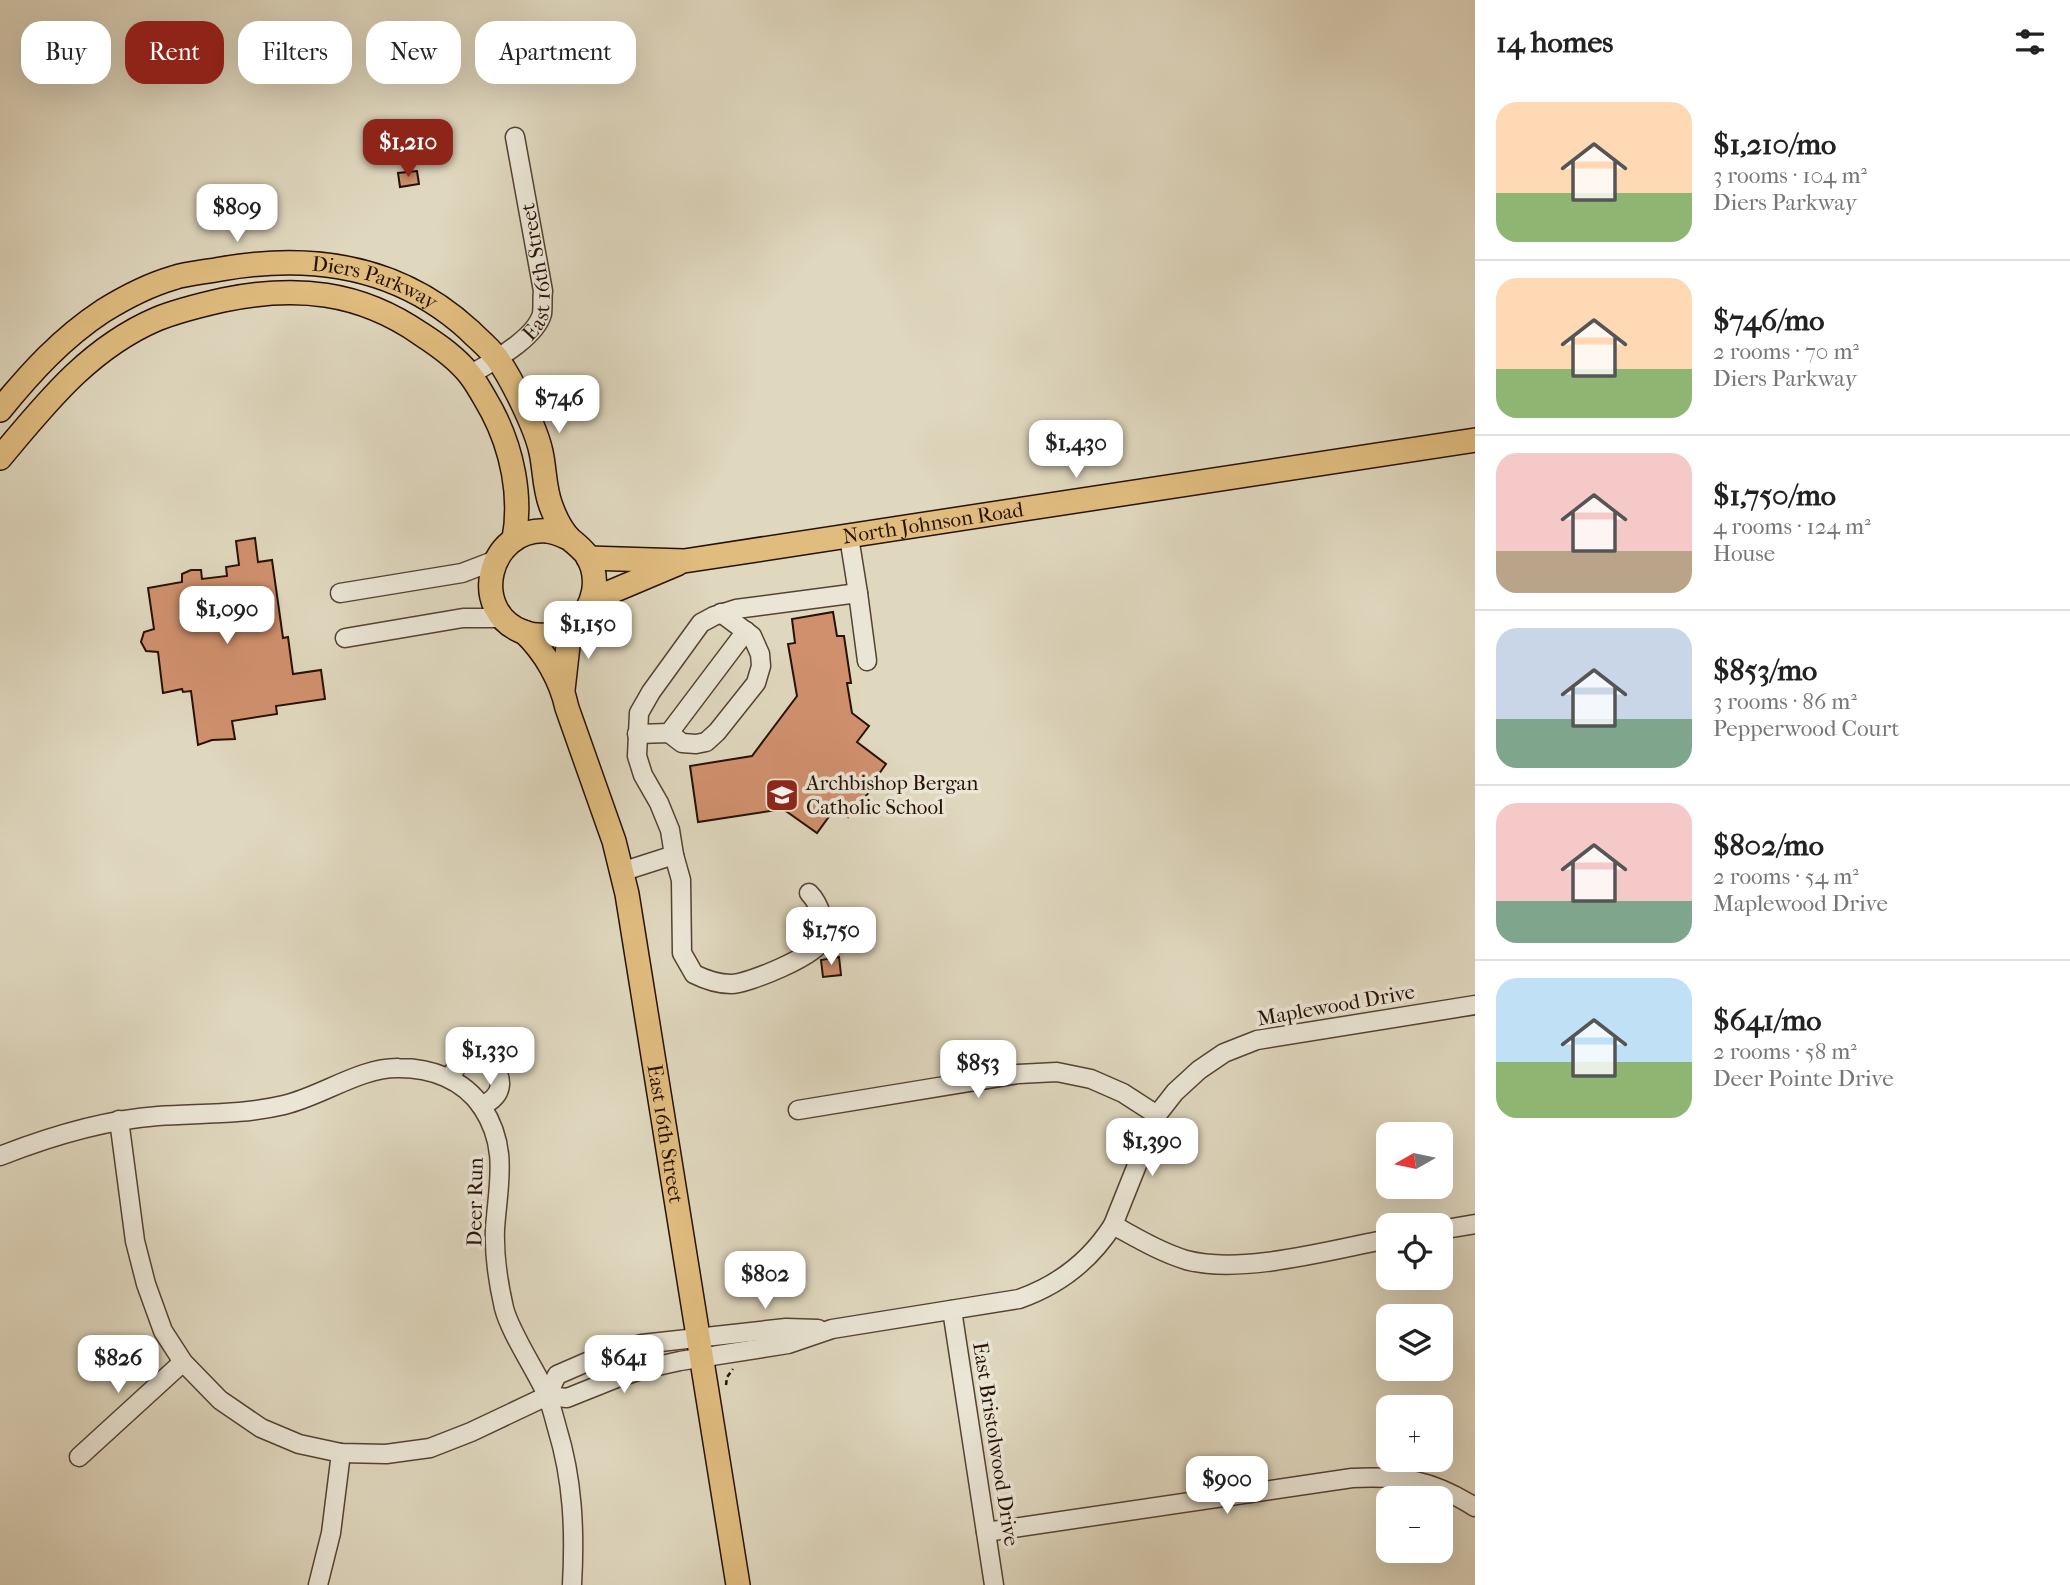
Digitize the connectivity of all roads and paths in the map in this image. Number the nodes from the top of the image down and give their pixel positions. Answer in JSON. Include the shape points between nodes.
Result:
{"nodes":[{"id":1,"x":515,"y":137,"type":"dead end"},
{"id":2,"x":497,"y":358,"type":"junction"},
{"id":3,"x":470,"y":375,"type":"junction"},
{"id":4,"x":0,"y":410,"type":"edge"},
{"id":5,"x":1475,"y":440,"type":"edge"},
{"id":6,"x":0,"y":458,"type":"edge"},
{"id":7,"x":849,"y":537,"type":"junction"},
{"id":8,"x":568,"y":538,"type":"junction"},
{"id":9,"x":514,"y":539,"type":"junction"},
{"id":10,"x":588,"y":558,"type":"junction"},
{"id":11,"x":496,"y":560,"type":"junction"},
{"id":12,"x":684,"y":561,"type":"junction"},
{"id":13,"x":340,"y":593,"type":"dead end"},
{"id":14,"x":858,"y":593,"type":"junction"},
{"id":15,"x":591,"y":604,"type":"junction"},
{"id":16,"x":721,"y":613,"type":"junction"},
{"id":17,"x":504,"y":618,"type":"junction"},
{"id":18,"x":570,"y":628,"type":"junction"},
{"id":19,"x":746,"y":631,"type":"junction"},
{"id":20,"x":524,"y":632,"type":"junction"},
{"id":21,"x":345,"y":638,"type":"dead end"},
{"id":22,"x":867,"y":662,"type":"dead end"},
{"id":23,"x":563,"y":690,"type":"junction"},
{"id":24,"x":669,"y":733,"type":"junction"},
{"id":25,"x":637,"y":734,"type":"junction"},
{"id":26,"x":674,"y":855,"type":"junction"},
{"id":27,"x":621,"y":872,"type":"junction"},
{"id":28,"x":809,"y":893,"type":"dead end"},
{"id":29,"x":1475,"y":1005,"type":"edge"},
{"id":30,"x":451,"y":1079,"type":"junction"},
{"id":31,"x":481,"y":1107,"type":"junction"},
{"id":32,"x":798,"y":1110,"type":"dead end"},
{"id":33,"x":1157,"y":1115,"type":"junction"},
{"id":34,"x":119,"y":1120,"type":"junction"},
{"id":35,"x":0,"y":1156,"type":"edge"},
{"id":36,"x":1475,"y":1224,"type":"edge"},
{"id":37,"x":1113,"y":1225,"type":"junction"},
{"id":38,"x":1453,"y":1228,"type":"edge"},
{"id":39,"x":1376,"y":1241,"type":"edge"},
{"id":40,"x":952,"y":1310,"type":"junction"},
{"id":41,"x":702,"y":1348,"type":"junction"},
{"id":42,"x":183,"y":1362,"type":"junction"},
{"id":43,"x":734,"y":1368,"type":"dead end"},
{"id":44,"x":547,"y":1396,"type":"junction"},
{"id":45,"x":728,"y":1396,"type":"dead end"},
{"id":46,"x":341,"y":1453,"type":"junction"},
{"id":47,"x":79,"y":1457,"type":"dead end"},
{"id":48,"x":1474,"y":1504,"type":"edge"},
{"id":49,"x":986,"y":1532,"type":"junction"},
{"id":50,"x":318,"y":1585,"type":"edge"},
{"id":51,"x":572,"y":1585,"type":"edge"},
{"id":52,"x":738,"y":1585,"type":"edge"},
{"id":53,"x":994,"y":1585,"type":"edge"}],
"edges":[{"from":1,"to":2,"type":"street","name":"East 16th Street","via":[[543,291],[542,313],[536,327]]},
{"from":2,"to":3,"type":"street","name":"East 16th Street"},
{"from":2,"to":4,"type":"main road","name":"Diers Parkway","via":[[458,320],[409,288],[327,264],[253,264],[173,277],[105,310],[65,338]]},
{"from":2,"to":8,"type":"main road","name":"Diers Parkway","via":[[535,429],[544,485]]},
{"from":3,"to":6,"type":"main road","name":"Diers Parkway","via":[[432,341],[368,305],[331,295],[255,294],[185,308],[123,336],[55,391]]},
{"from":3,"to":9,"type":"main road","name":"Diers Parkway","via":[[503,432],[512,466],[517,520]]},
{"from":5,"to":7,"type":"main road","name":"North Johnson Road"},
{"from":7,"to":12,"type":"main road","name":"North Johnson Road"},
{"from":7,"to":14,"type":"street"},
{"from":8,"to":9,"type":"main road","via":[[550,531]]},
{"from":8,"to":10,"type":"main road"},
{"from":9,"to":11,"type":"main road"},
{"from":10,"to":12,"type":"main road","name":"North Johnson Road"},
{"from":10,"to":15,"type":"main road","via":[[595,580]]},
{"from":11,"to":13,"type":"street","via":[[462,573]]},
{"from":11,"to":17,"type":"main road","via":[[490,585]]},
{"from":12,"to":15,"type":"main road","name":"North Johnson Road"},
{"from":14,"to":16,"type":"street"},
{"from":14,"to":22,"type":"street"},
{"from":15,"to":18,"type":"main road"},
{"from":16,"to":19,"type":"street"},
{"from":16,"to":25,"type":"street","via":[[701,623],[650,692],[639,713]]},
{"from":17,"to":20,"type":"main road"},
{"from":17,"to":21,"type":"street","via":[[463,618]]},
{"from":18,"to":20,"type":"main road","via":[[545,636]]},
{"from":18,"to":23,"type":"main road","name":"East 16th Street"},
{"from":19,"to":24,"type":"street"},
{"from":19,"to":24,"type":"street","via":[[760,654],[756,682],[706,741],[682,743]]},
{"from":20,"to":23,"type":"main road","name":"East 16th Street","via":[[537,645]]},
{"from":23,"to":27,"type":"main road","name":"East 16th Street"},
{"from":24,"to":25,"type":"street"},
{"from":25,"to":26,"type":"street","via":[[637,756],[670,830]]},
{"from":26,"to":27,"type":"street"},
{"from":26,"to":28,"type":"street","via":[[681,880],[682,953],[694,974],[705,979],[732,984],[751,981],[819,946],[822,919],[816,899]]},
{"from":27,"to":41,"type":"main road","name":"East 16th Street"},
{"from":29,"to":33,"type":"street","name":"Maplewood Drive","via":[[1257,1040],[1224,1053],[1199,1070]]},
{"from":30,"to":31,"type":"street","name":"Deer Run"},
{"from":30,"to":31,"type":"street","via":[[465,1060],[481,1059],[495,1067],[499,1091]]},
{"from":30,"to":34,"type":"street","name":"Deer Run","via":[[432,1071],[397,1067],[365,1074],[284,1105]]},
{"from":31,"to":44,"type":"street","name":"Deer Run","via":[[496,1134],[502,1164],[495,1231],[505,1312]]},
{"from":32,"to":33,"type":"street","via":[[1018,1074],[1058,1072],[1091,1079]]},
{"from":33,"to":37,"type":"street","name":"Maplewood Drive"},
{"from":34,"to":35,"type":"street","name":"Deer Run","via":[[42,1139]]},
{"from":34,"to":42,"type":"street","via":[[135,1241],[146,1284],[163,1331]]},
{"from":36,"to":38,"type":"street"},
{"from":37,"to":39,"type":"street","via":[[1186,1260],[1219,1265],[1265,1262]]},
{"from":37,"to":40,"type":"street","name":"Maplewood Drive","via":[[1082,1265],[1057,1282],[1019,1299]]},
{"from":40,"to":41,"type":"street","name":"Maplewood Drive","via":[[832,1329],[786,1328]]},
{"from":40,"to":49,"type":"street","name":"East Bristolwood Drive"},
{"from":41,"to":44,"type":"street","via":[[567,1398]]},
{"from":41,"to":44,"type":"street","via":[[674,1339],[610,1352],[557,1375]]},
{"from":41,"to":52,"type":"main road","name":"East 16th Street"},
{"from":42,"to":46,"type":"street","via":[[220,1400],[261,1428],[299,1444]]},
{"from":42,"to":47,"type":"street"},
{"from":43,"to":45,"type":"path","via":[[727,1377]]},
{"from":44,"to":46,"type":"street","via":[[430,1448],[386,1454]]},
{"from":44,"to":51,"type":"street","name":"Deer Run","via":[[573,1499]]},
{"from":46,"to":50,"type":"street","via":[[331,1533]]},
{"from":48,"to":49,"type":"street","via":[[1418,1480],[1352,1478]]},
{"from":49,"to":53,"type":"street","name":"East Bristolwood Drive"}]}
